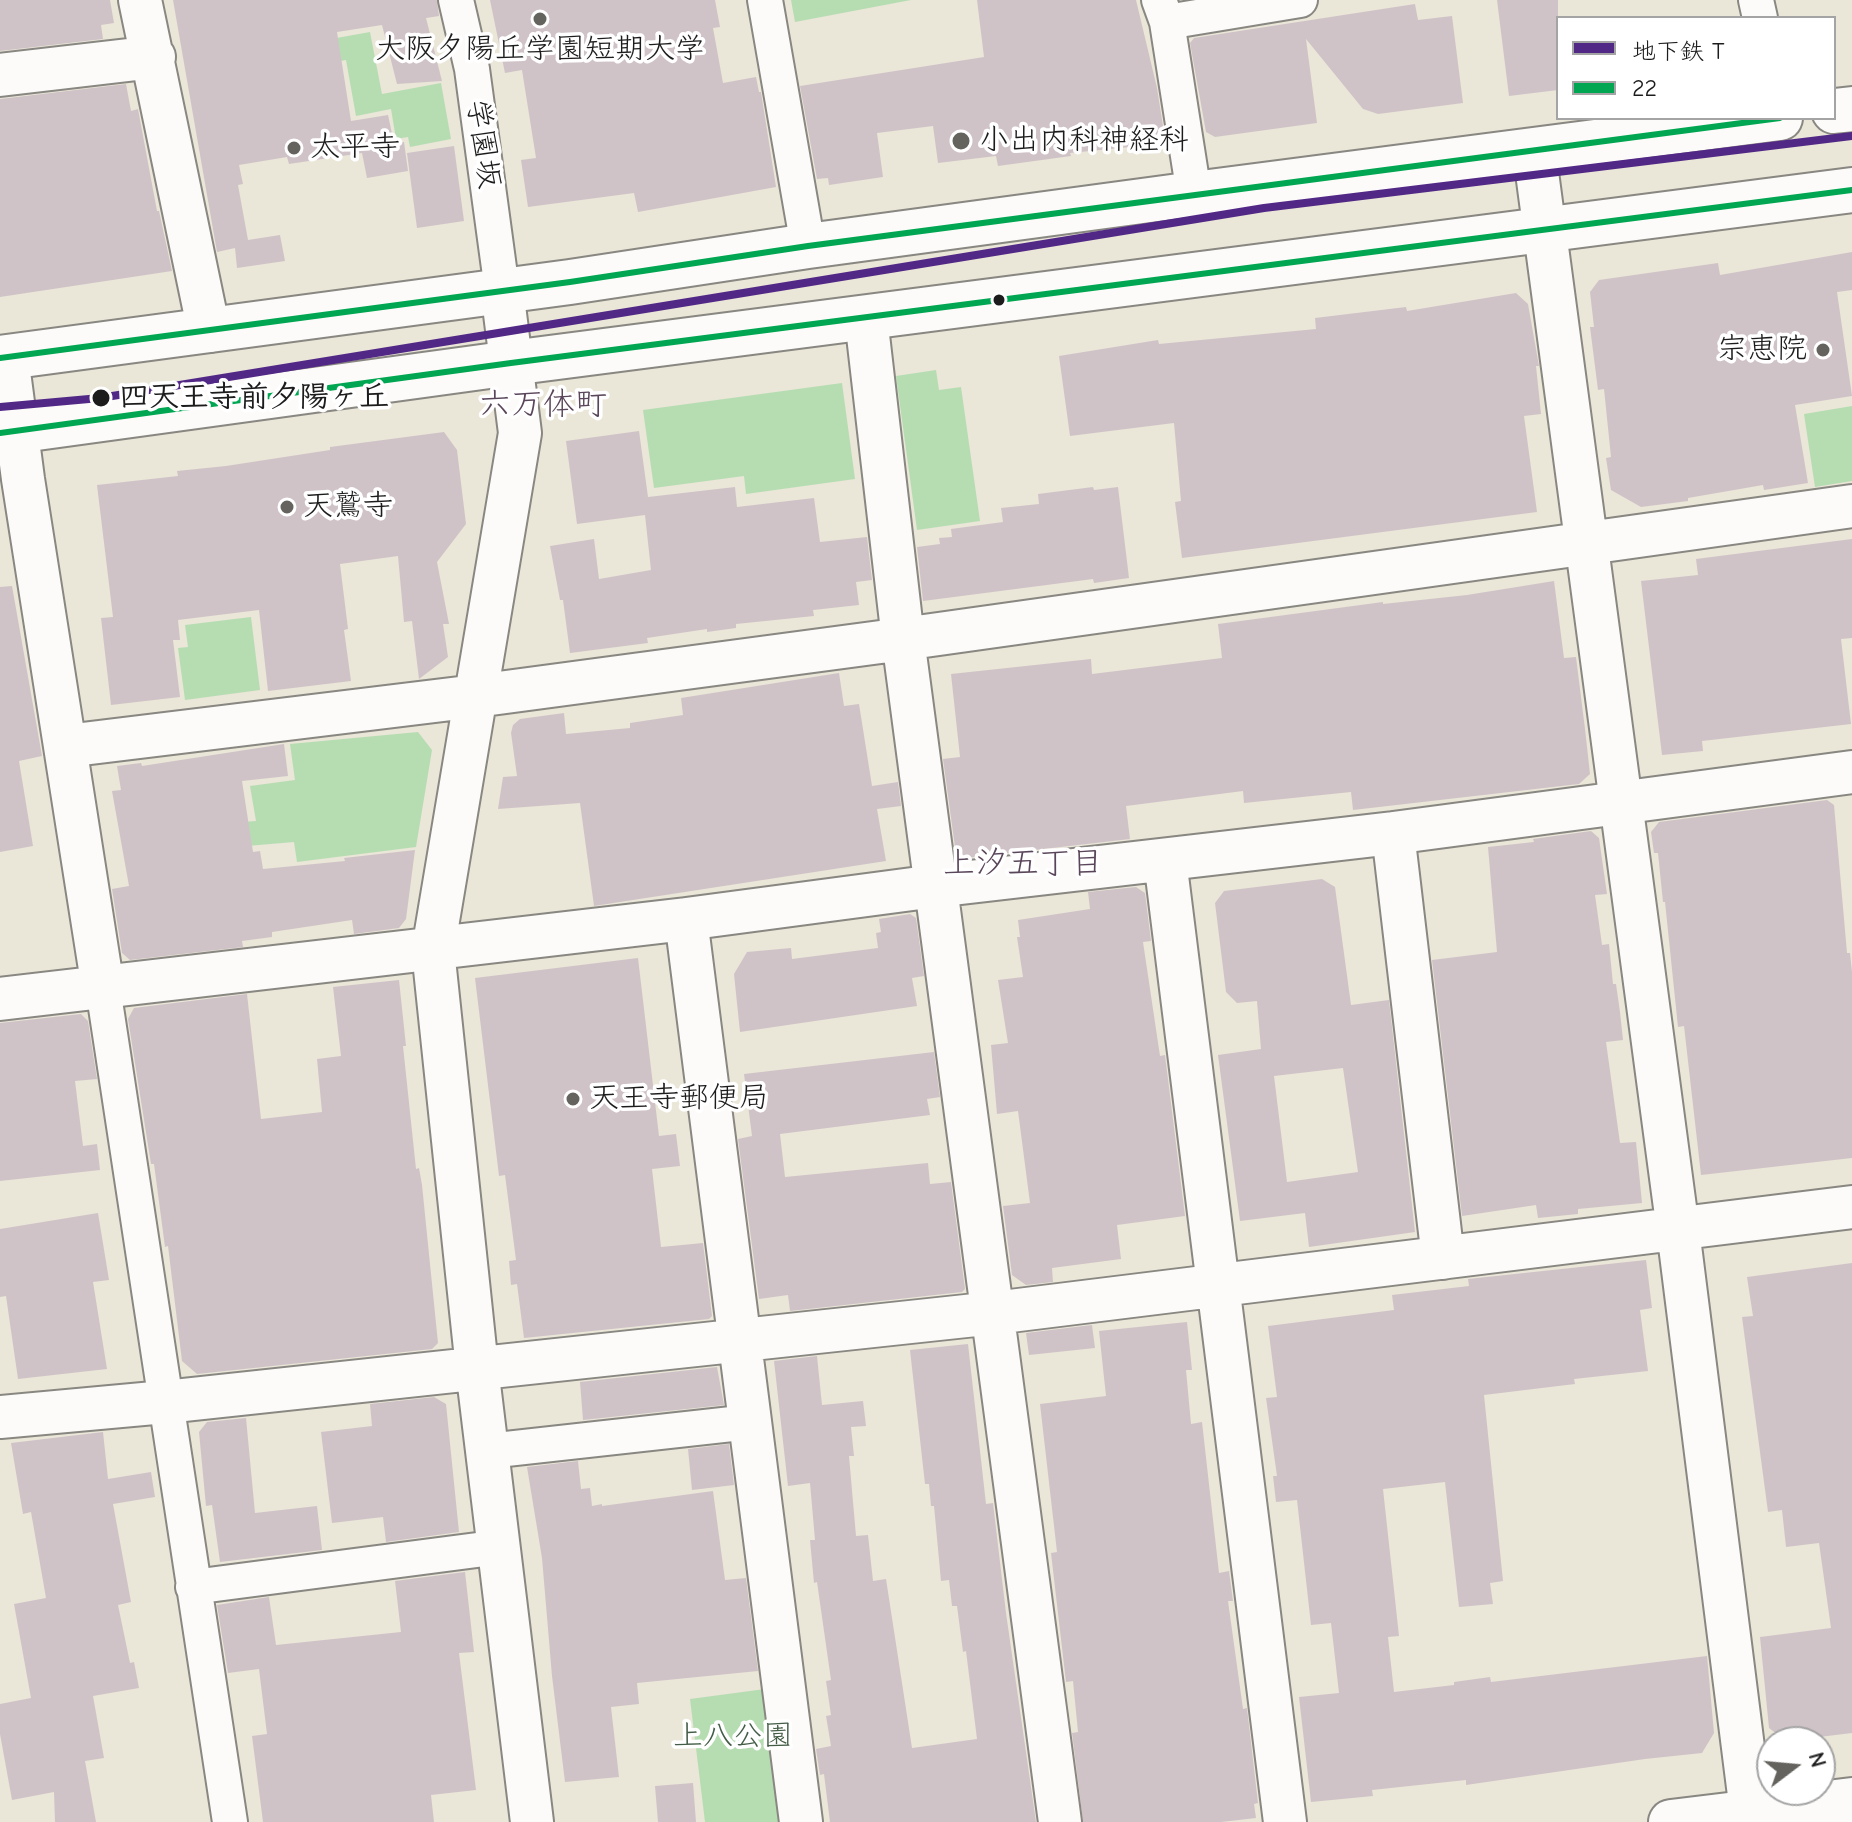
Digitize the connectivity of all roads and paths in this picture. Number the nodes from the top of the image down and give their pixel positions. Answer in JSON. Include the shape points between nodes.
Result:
{"nodes":[{"id":1,"x":140,"y":0,"type":"edge"},
{"id":2,"x":456,"y":0,"type":"edge"},
{"id":3,"x":765,"y":0,"type":"edge"},
{"id":4,"x":1300,"y":0,"type":"edge"},
{"id":5,"x":1163,"y":11,"type":"edge"},
{"id":6,"x":154,"y":57,"type":"junction"},
{"id":7,"x":0,"y":75,"type":"edge"},
{"id":8,"x":1765,"y":120,"type":"edge"},
{"id":9,"x":1534,"y":150,"type":"junction"},
{"id":10,"x":1852,"y":190,"type":"edge"},
{"id":11,"x":1194,"y":194,"type":"junction"},
{"id":12,"x":1544,"y":230,"type":"junction"},
{"id":13,"x":808,"y":246,"type":"junction"},
{"id":14,"x":502,"y":290,"type":"junction"},
{"id":15,"x":866,"y":318,"type":"junction"},
{"id":16,"x":209,"y":331,"type":"junction"},
{"id":17,"x":4,"y":357,"type":"edge"},
{"id":18,"x":511,"y":363,"type":"junction"},
{"id":19,"x":8,"y":432,"type":"edge"},
{"id":20,"x":1852,"y":506,"type":"edge"},
{"id":21,"x":1586,"y":544,"type":"junction"},
{"id":22,"x":903,"y":639,"type":"junction"},
{"id":23,"x":476,"y":696,"type":"junction"},
{"id":24,"x":66,"y":746,"type":"junction"},
{"id":25,"x":1852,"y":772,"type":"edge"},
{"id":26,"x":1619,"y":802,"type":"junction"},
{"id":27,"x":1393,"y":833,"type":"junction"},
{"id":28,"x":1165,"y":860,"type":"junction"},
{"id":29,"x":935,"y":886,"type":"junction"},
{"id":30,"x":686,"y":919,"type":"junction"},
{"id":31,"x":433,"y":950,"type":"junction"},
{"id":32,"x":103,"y":988,"type":"junction"},
{"id":33,"x":0,"y":999,"type":"edge"},
{"id":34,"x":1852,"y":1207,"type":"edge"},
{"id":35,"x":1678,"y":1230,"type":"junction"},
{"id":36,"x":1443,"y":1258,"type":"junction"},
{"id":37,"x":1217,"y":1286,"type":"junction"},
{"id":38,"x":994,"y":1313,"type":"junction"},
{"id":39,"x":740,"y":1340,"type":"junction"},
{"id":40,"x":477,"y":1368,"type":"junction"},
{"id":41,"x":165,"y":1402,"type":"junction"},
{"id":42,"x":0,"y":1417,"type":"edge"},
{"id":43,"x":750,"y":1422,"type":"junction"},
{"id":44,"x":488,"y":1451,"type":"junction"},
{"id":45,"x":500,"y":1547,"type":"junction"},
{"id":46,"x":193,"y":1587,"type":"junction"},
{"id":47,"x":1852,"y":1800,"type":"edge"},
{"id":48,"x":1751,"y":1811,"type":"junction"},
{"id":49,"x":230,"y":1822,"type":"edge"},
{"id":50,"x":532,"y":1822,"type":"edge"},
{"id":51,"x":801,"y":1822,"type":"edge"},
{"id":52,"x":1060,"y":1822,"type":"edge"},
{"id":53,"x":1285,"y":1822,"type":"edge"},
{"id":54,"x":1671,"y":1822,"type":"edge"}],
"edges":[{"from":1,"to":6,"type":"street"},
{"from":2,"to":14,"type":"street","name":"学園坂","via":[[472,69]]},
{"from":3,"to":13,"type":"street"},
{"from":4,"to":5,"type":"street"},
{"from":5,"to":11,"type":"street"},
{"from":6,"to":7,"type":"street"},
{"from":6,"to":16,"type":"street"},
{"from":8,"to":9,"type":"main road"},
{"from":9,"to":11,"type":"main road"},
{"from":9,"to":12,"type":"street"},
{"from":10,"to":12,"type":"main road"},
{"from":11,"to":13,"type":"main road"},
{"from":12,"to":15,"type":"main road"},
{"from":12,"to":21,"type":"street"},
{"from":13,"to":14,"type":"main road"},
{"from":14,"to":16,"type":"main road"},
{"from":14,"to":18,"type":"street"},
{"from":15,"to":18,"type":"main road"},
{"from":15,"to":22,"type":"street"},
{"from":16,"to":17,"type":"main road"},
{"from":17,"to":19,"type":"street"},
{"from":18,"to":19,"type":"main road"},
{"from":18,"to":23,"type":"street","via":[[520,433]]},
{"from":19,"to":24,"type":"street"},
{"from":20,"to":21,"type":"street"},
{"from":21,"to":22,"type":"street"},
{"from":21,"to":26,"type":"street"},
{"from":22,"to":23,"type":"street"},
{"from":22,"to":29,"type":"street"},
{"from":23,"to":24,"type":"street"},
{"from":23,"to":31,"type":"street"},
{"from":24,"to":32,"type":"street"},
{"from":25,"to":26,"type":"street"},
{"from":26,"to":27,"type":"street"},
{"from":26,"to":35,"type":"street"},
{"from":27,"to":28,"type":"street"},
{"from":27,"to":36,"type":"street"},
{"from":28,"to":29,"type":"street"},
{"from":28,"to":37,"type":"street"},
{"from":29,"to":30,"type":"street"},
{"from":29,"to":38,"type":"street"},
{"from":30,"to":31,"type":"street"},
{"from":30,"to":39,"type":"street"},
{"from":31,"to":32,"type":"street"},
{"from":31,"to":40,"type":"street"},
{"from":32,"to":33,"type":"street"},
{"from":32,"to":41,"type":"street"},
{"from":34,"to":35,"type":"street"},
{"from":35,"to":36,"type":"street"},
{"from":35,"to":48,"type":"street"},
{"from":36,"to":37,"type":"street"},
{"from":37,"to":38,"type":"street"},
{"from":37,"to":53,"type":"street"},
{"from":38,"to":39,"type":"street"},
{"from":38,"to":52,"type":"street"},
{"from":39,"to":40,"type":"street"},
{"from":39,"to":43,"type":"street"},
{"from":40,"to":41,"type":"street"},
{"from":40,"to":44,"type":"street"},
{"from":41,"to":42,"type":"street"},
{"from":41,"to":46,"type":"street"},
{"from":43,"to":44,"type":"street"},
{"from":43,"to":51,"type":"street"},
{"from":44,"to":45,"type":"street"},
{"from":45,"to":46,"type":"street"},
{"from":45,"to":50,"type":"street"},
{"from":46,"to":49,"type":"street"},
{"from":47,"to":48,"type":"main road"},
{"from":48,"to":54,"type":"main road"}]}
